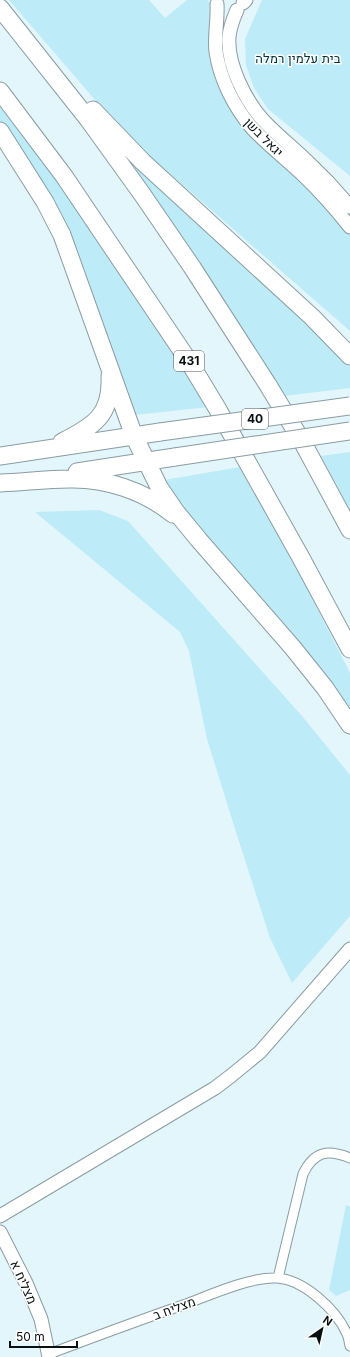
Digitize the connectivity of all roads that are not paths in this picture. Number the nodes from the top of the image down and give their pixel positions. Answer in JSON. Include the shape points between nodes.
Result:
{"nodes":[{"id":1,"x":217,"y":2,"type":"edge"},
{"id":2,"x":243,"y":3,"type":"edge"},
{"id":3,"x":0,"y":5,"type":"edge"},
{"id":4,"x":0,"y":8,"type":"edge"},
{"id":5,"x":0,"y":91,"type":"edge"},
{"id":6,"x":0,"y":131,"type":"edge"},
{"id":7,"x":350,"y":207,"type":"edge"},
{"id":8,"x":350,"y":227,"type":"edge"},
{"id":9,"x":255,"y":264,"type":"junction"},
{"id":10,"x":94,"y":324,"type":"junction"},
{"id":11,"x":350,"y":342,"type":"edge"},
{"id":12,"x":350,"y":356,"type":"edge"},
{"id":13,"x":350,"y":406,"type":"edge"},
{"id":14,"x":350,"y":431,"type":"edge"},
{"id":15,"x":134,"y":436,"type":"junction"},
{"id":16,"x":49,"y":449,"type":"junction"},
{"id":17,"x":0,"y":456,"type":"edge"},
{"id":18,"x":146,"y":462,"type":"junction"},
{"id":19,"x":1,"y":483,"type":"edge"},
{"id":20,"x":350,"y":530,"type":"edge"},
{"id":21,"x":199,"y":540,"type":"junction"},
{"id":22,"x":350,"y":649,"type":"edge"},
{"id":23,"x":350,"y":725,"type":"edge"},
{"id":24,"x":350,"y":949,"type":"edge"},
{"id":25,"x":350,"y":1158,"type":"edge"},
{"id":26,"x":0,"y":1216,"type":"edge"},
{"id":27,"x":0,"y":1232,"type":"edge"},
{"id":28,"x":278,"y":1278,"type":"junction"},
{"id":29,"x":349,"y":1334,"type":"edge"},
{"id":30,"x":350,"y":1346,"type":"edge"},
{"id":31,"x":49,"y":1356,"type":"edge"}],
"edges":[{"from":1,"to":2,"type":"main road","via":[[228,12]]},
{"from":1,"to":8,"type":"main road","name":"יגאל בשן","via":[[216,52],[232,99],[252,128],[302,174]]},
{"from":2,"to":7,"type":"main road","name":"יגאל בשן","via":[[230,26],[229,50],[244,93],[262,119],[311,164]]},
{"from":3,"to":9,"type":"highway","via":[[114,133]]},
{"from":4,"to":20,"type":"highway","via":[[88,119],[192,268],[303,443]]},
{"from":5,"to":22,"type":"highway","number":"431","via":[[64,176],[188,360],[297,549]]},
{"from":6,"to":10,"type":"highway","via":[[54,219]]},
{"from":9,"to":11,"type":"highway"},
{"from":9,"to":12,"type":"highway"},
{"from":10,"to":15,"type":"highway"},
{"from":10,"to":16,"type":"highway","via":[[110,369],[108,400],[97,421],[89,428]]},
{"from":13,"to":15,"type":"highway","number":"40","bridge":true},
{"from":14,"to":18,"type":"highway","number":"40","bridge":true},
{"from":15,"to":16,"type":"highway","number":"40"},
{"from":15,"to":18,"type":"highway"},
{"from":16,"to":17,"type":"highway","number":"40"},
{"from":18,"to":19,"type":"highway","number":"40"},
{"from":18,"to":21,"type":"highway","via":[[168,501]]},
{"from":19,"to":21,"type":"highway","via":[[70,478],[97,481],[134,490],[177,517]]},
{"from":21,"to":23,"type":"highway","via":[[293,648]]},
{"from":24,"to":26,"type":"main road","via":[[270,1041],[232,1075],[209,1092]]},
{"from":25,"to":28,"type":"street","via":[[331,1153],[322,1154],[312,1159],[307,1166]]},
{"from":27,"to":31,"type":"main road","name":"מצליח א","via":[[26,1283],[40,1319]]},
{"from":28,"to":29,"type":"street","name":"מצליח ב","via":[[289,1281],[320,1298]]},
{"from":28,"to":31,"type":"street","name":"מצליח ב","via":[[257,1279],[210,1295]]},
{"from":29,"to":30,"type":"street","name":"מצליח ב"}]}
